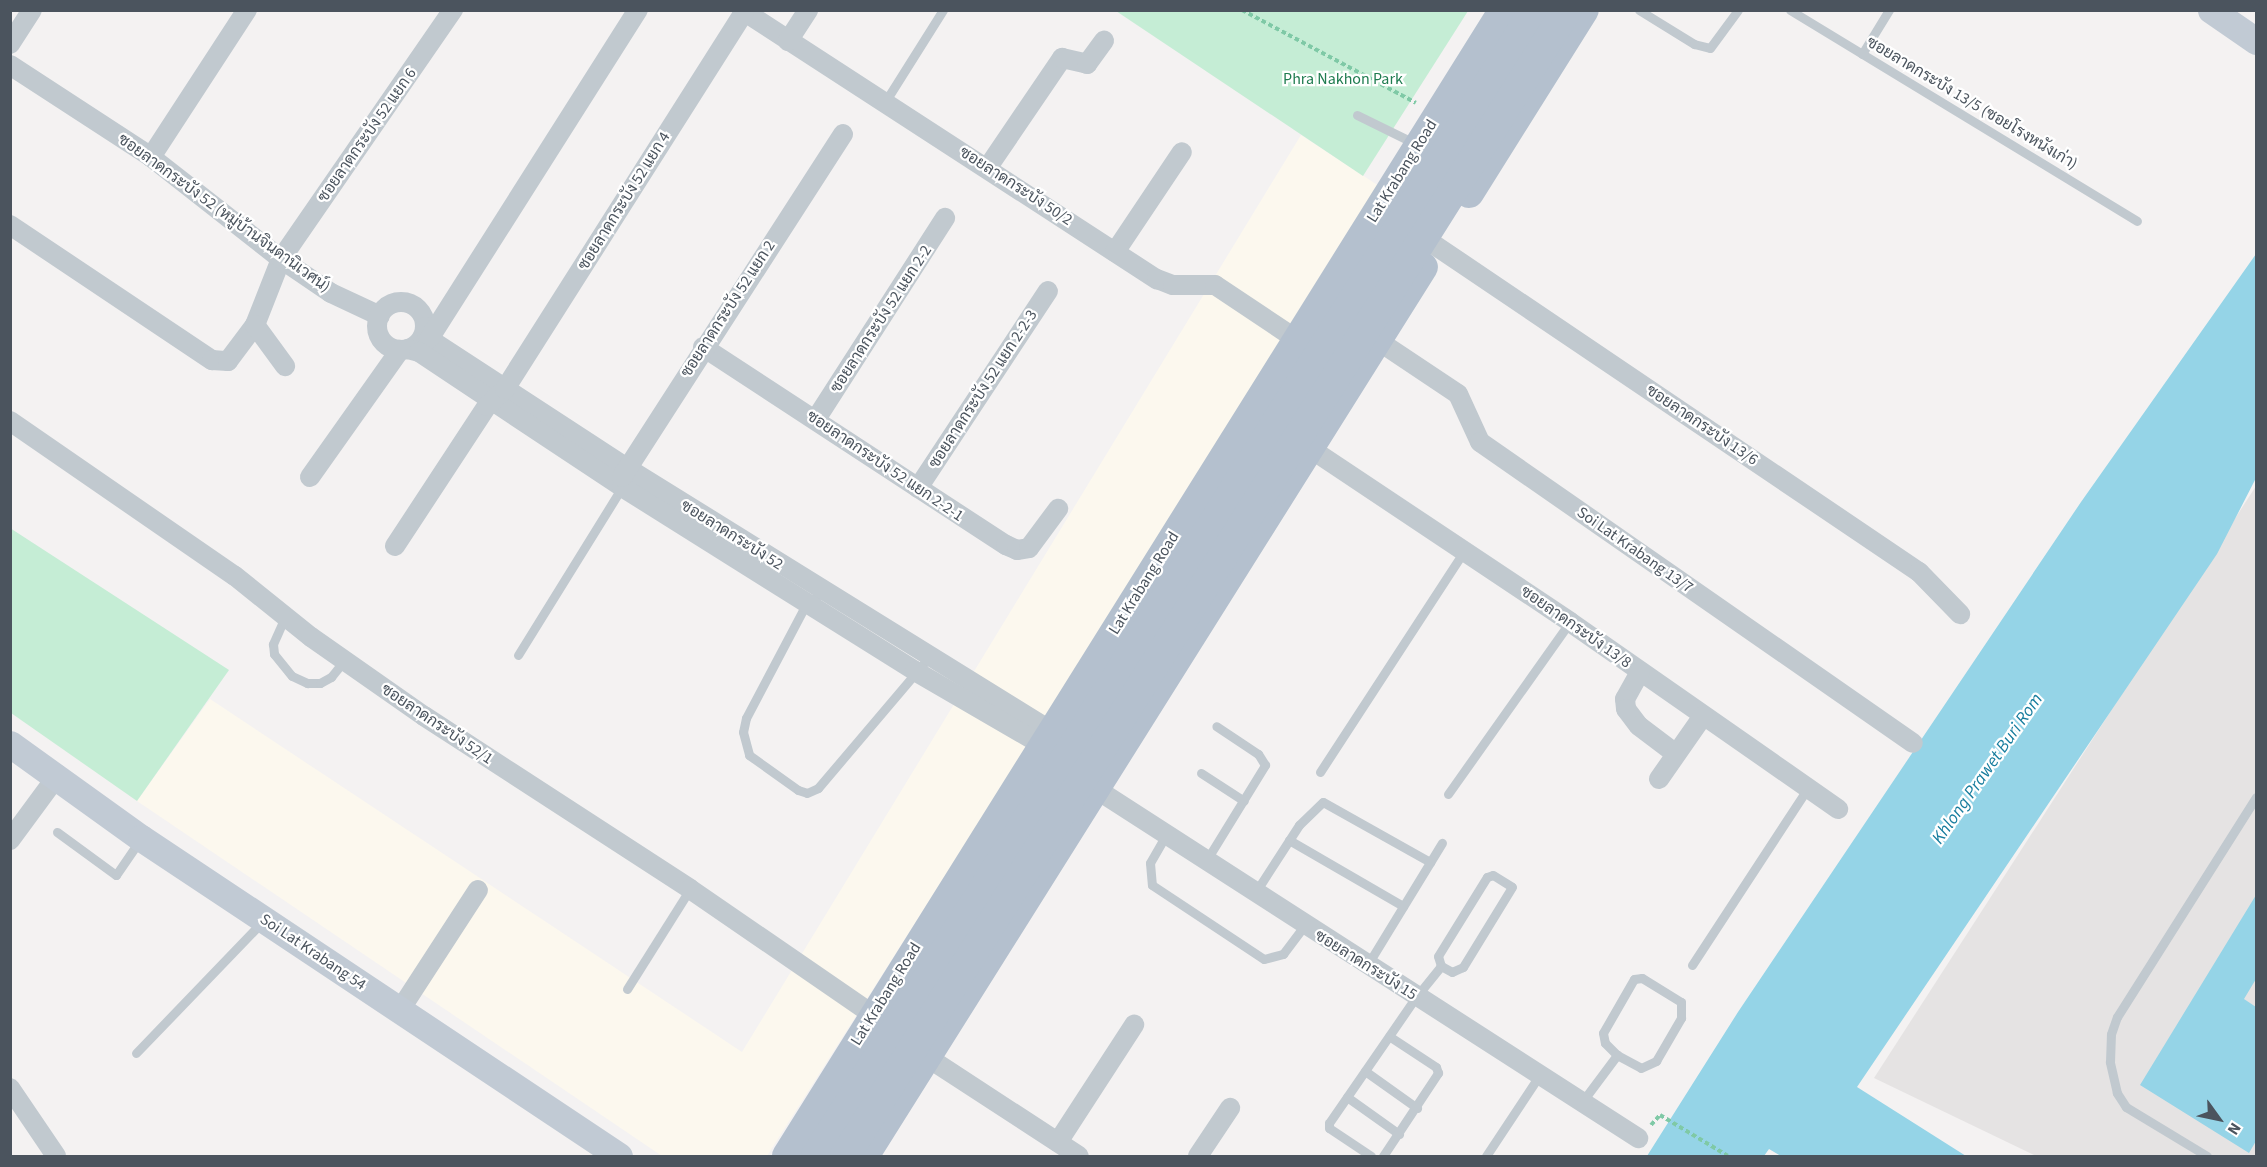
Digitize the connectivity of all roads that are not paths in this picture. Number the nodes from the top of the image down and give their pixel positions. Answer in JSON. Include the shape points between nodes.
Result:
{"nodes":[{"id":1,"x":32,"y":10,"type":"edge"},
{"id":2,"x":247,"y":10,"type":"edge"},
{"id":3,"x":453,"y":10,"type":"edge"},
{"id":4,"x":638,"y":10,"type":"edge"},
{"id":5,"x":808,"y":10,"type":"edge"},
{"id":6,"x":943,"y":10,"type":"edge"},
{"id":7,"x":1504,"y":10,"type":"edge"},
{"id":8,"x":1536,"y":10,"type":"edge"},
{"id":9,"x":1567,"y":10,"type":"edge"},
{"id":10,"x":1584,"y":10,"type":"edge"},
{"id":11,"x":1639,"y":10,"type":"edge"},
{"id":12,"x":1738,"y":10,"type":"edge"},
{"id":13,"x":1790,"y":10,"type":"edge"},
{"id":14,"x":1889,"y":10,"type":"edge"},
{"id":15,"x":2211,"y":10,"type":"edge"},
{"id":16,"x":743,"y":12,"type":"edge"},
{"id":17,"x":2254,"y":39,"type":"edge"},
{"id":18,"x":788,"y":41,"type":"junction"},
{"id":19,"x":1104,"y":41,"type":"dead end"},
{"id":20,"x":10,"y":44,"type":"edge"},
{"id":21,"x":1862,"y":54,"type":"junction"},
{"id":22,"x":10,"y":65,"type":"edge"},
{"id":23,"x":885,"y":102,"type":"junction"},
{"id":24,"x":1357,"y":115,"type":"dead end"},
{"id":25,"x":843,"y":134,"type":"dead end"},
{"id":26,"x":1418,"y":146,"type":"junction"},
{"id":27,"x":1182,"y":152,"type":"dead end"},
{"id":28,"x":151,"y":157,"type":"junction"},
{"id":29,"x":988,"y":167,"type":"junction"},
{"id":30,"x":945,"y":218,"type":"dead end"},
{"id":31,"x":2137,"y":221,"type":"dead end"},
{"id":32,"x":10,"y":225,"type":"edge"},
{"id":33,"x":1436,"y":246,"type":"junction"},
{"id":34,"x":1115,"y":252,"type":"junction"},
{"id":35,"x":281,"y":260,"type":"junction"},
{"id":36,"x":1048,"y":291,"type":"dead end"},
{"id":37,"x":380,"y":316,"type":"junction"},
{"id":38,"x":255,"y":325,"type":"junction"},
{"id":39,"x":427,"y":333,"type":"junction"},
{"id":40,"x":1296,"y":339,"type":"junction"},
{"id":41,"x":1377,"y":340,"type":"junction"},
{"id":42,"x":703,"y":347,"type":"junction"},
{"id":43,"x":404,"y":350,"type":"junction"},
{"id":44,"x":285,"y":366,"type":"dead end"},
{"id":45,"x":499,"y":395,"type":"junction"},
{"id":46,"x":816,"y":419,"type":"junction"},
{"id":47,"x":10,"y":421,"type":"edge"},
{"id":48,"x":1311,"y":449,"type":"junction"},
{"id":49,"x":627,"y":468,"type":"junction"},
{"id":50,"x":310,"y":477,"type":"dead end"},
{"id":51,"x":622,"y":487,"type":"junction"},
{"id":52,"x":918,"y":488,"type":"junction"},
{"id":53,"x":1058,"y":509,"type":"dead end"},
{"id":54,"x":395,"y":546,"type":"dead end"},
{"id":55,"x":1464,"y":551,"type":"junction"},
{"id":56,"x":815,"y":598,"type":"junction"},
{"id":57,"x":1960,"y":614,"type":"dead end"},
{"id":58,"x":285,"y":616,"type":"junction"},
{"id":59,"x":1570,"y":621,"type":"junction"},
{"id":60,"x":518,"y":655,"type":"dead end"},
{"id":61,"x":929,"y":657,"type":"junction"},
{"id":62,"x":344,"y":661,"type":"junction"},
{"id":63,"x":915,"y":671,"type":"junction"},
{"id":64,"x":1640,"y":672,"type":"junction"},
{"id":65,"x":1703,"y":716,"type":"junction"},
{"id":66,"x":1216,"y":726,"type":"dead end"},
{"id":67,"x":1047,"y":738,"type":"junction"},
{"id":68,"x":10,"y":744,"type":"edge"},
{"id":69,"x":1913,"y":744,"type":"dead end"},
{"id":70,"x":1676,"y":754,"type":"junction"},
{"id":71,"x":1320,"y":772,"type":"dead end"},
{"id":72,"x":1201,"y":773,"type":"dead end"},
{"id":73,"x":58,"y":775,"type":"junction"},
{"id":74,"x":1659,"y":779,"type":"dead end"},
{"id":75,"x":1808,"y":788,"type":"junction"},
{"id":76,"x":1096,"y":789,"type":"junction"},
{"id":77,"x":1448,"y":794,"type":"dead end"},
{"id":78,"x":2256,"y":797,"type":"edge"},
{"id":79,"x":1244,"y":801,"type":"junction"},
{"id":80,"x":1838,"y":809,"type":"dead end"},
{"id":81,"x":57,"y":832,"type":"dead end"},
{"id":82,"x":1166,"y":835,"type":"junction"},
{"id":83,"x":141,"y":838,"type":"junction"},
{"id":84,"x":10,"y":840,"type":"edge"},
{"id":85,"x":1289,"y":840,"type":"junction"},
{"id":86,"x":1442,"y":843,"type":"dead end"},
{"id":87,"x":1206,"y":861,"type":"junction"},
{"id":88,"x":1430,"y":862,"type":"junction"},
{"id":89,"x":690,"y":889,"type":"junction"},
{"id":90,"x":478,"y":890,"type":"dead end"},
{"id":91,"x":1255,"y":893,"type":"junction"},
{"id":92,"x":1403,"y":906,"type":"junction"},
{"id":93,"x":264,"y":919,"type":"junction"},
{"id":94,"x":1304,"y":926,"type":"junction"},
{"id":95,"x":1692,"y":965,"type":"dead end"},
{"id":96,"x":1366,"y":966,"type":"junction"},
{"id":97,"x":1441,"y":966,"type":"junction"},
{"id":98,"x":627,"y":989,"type":"dead end"},
{"id":99,"x":1416,"y":997,"type":"junction"},
{"id":100,"x":400,"y":1010,"type":"junction"},
{"id":101,"x":873,"y":1014,"type":"junction"},
{"id":102,"x":1134,"y":1025,"type":"dead end"},
{"id":103,"x":1389,"y":1036,"type":"junction"},
{"id":104,"x":136,"y":1053,"type":"dead end"},
{"id":105,"x":1617,"y":1055,"type":"junction"},
{"id":106,"x":927,"y":1057,"type":"junction"},
{"id":107,"x":1365,"y":1071,"type":"junction"},
{"id":108,"x":1539,"y":1076,"type":"junction"},
{"id":109,"x":10,"y":1088,"type":"edge"},
{"id":110,"x":1347,"y":1097,"type":"junction"},
{"id":111,"x":1582,"y":1102,"type":"junction"},
{"id":112,"x":1230,"y":1108,"type":"dead end"},
{"id":113,"x":1417,"y":1108,"type":"junction"},
{"id":114,"x":1399,"y":1134,"type":"junction"},
{"id":115,"x":1638,"y":1138,"type":"road end"},
{"id":116,"x":1058,"y":1142,"type":"junction"},
{"id":117,"x":56,"y":1156,"type":"edge"},
{"id":118,"x":618,"y":1156,"type":"edge"},
{"id":119,"x":787,"y":1156,"type":"edge"},
{"id":120,"x":816,"y":1156,"type":"edge"},
{"id":121,"x":845,"y":1156,"type":"edge"},
{"id":122,"x":864,"y":1156,"type":"edge"},
{"id":123,"x":1076,"y":1156,"type":"edge"},
{"id":124,"x":1198,"y":1156,"type":"edge"},
{"id":125,"x":1371,"y":1156,"type":"edge"},
{"id":126,"x":1383,"y":1156,"type":"edge"},
{"id":127,"x":1486,"y":1156,"type":"edge"},
{"id":128,"x":2207,"y":1156,"type":"edge"}],
"edges":[{"from":1,"to":20,"type":"street"},
{"from":2,"to":28,"type":"street"},
{"from":3,"to":35,"type":"street","name":"ซอยลาดกระบัง 52 แยก 6"},
{"from":4,"to":39,"type":"street"},
{"from":5,"to":18,"type":"street"},
{"from":6,"to":23,"type":"lane"},
{"from":7,"to":26,"type":"main road","name":"Lat Krabang Road"},
{"from":8,"to":120,"type":"main road","bridge":true},
{"from":9,"to":121,"type":"main road","bridge":true},
{"from":10,"to":33,"type":"main road"},
{"from":11,"to":12,"type":"lane","via":[[1703,48],[1716,44]]},
{"from":13,"to":21,"type":"lane","name":"ซอยลาดกระบัง 13/5 (ซอยโรงหนังเก่า)"},
{"from":14,"to":21,"type":"lane"},
{"from":15,"to":17,"type":"main road"},
{"from":16,"to":18,"type":"street","name":"ซอยลาดกระบัง 50/2"},
{"from":16,"to":45,"type":"street","name":"ซอยลาดกระบัง 52 แยก 4"},
{"from":18,"to":23,"type":"street","name":"ซอยลาดกระบัง 50/2"},
{"from":19,"to":29,"type":"street","via":[[1088,64],[1062,58]]},
{"from":21,"to":31,"type":"lane","name":"ซอยลาดกระบัง 13/5 (ซอยโรงหนังเก่า)"},
{"from":22,"to":28,"type":"street","name":"ซอยลาดกระบัง 52 (หมู่บ้านจินดานิเวศน์)"},
{"from":23,"to":29,"type":"street","name":"ซอยลาดกระบัง 50/2"},
{"from":24,"to":26,"type":"lane"},
{"from":25,"to":42,"type":"street","name":"ซอยลาดกระบัง 52 แยก 2"},
{"from":26,"to":40,"type":"main road","name":"Lat Krabang Road"},
{"from":27,"to":34,"type":"street"},
{"from":28,"to":35,"type":"street","name":"ซอยลาดกระบัง 52 (หมู่บ้านจินดานิเวศน์)"},
{"from":29,"to":34,"type":"street","name":"ซอยลาดกระบัง 50/2"},
{"from":30,"to":46,"type":"street","name":"ซอยลาดกระบัง 52 แยก 2-2"},
{"from":32,"to":38,"type":"street","name":"ซอยลาดกระบัง 52 แยก 6","via":[[221,362],[234,357]]},
{"from":33,"to":41,"type":"main road"},
{"from":33,"to":57,"type":"street","name":"ซอยลาดกระบัง 13/6","via":[[1919,572]]},
{"from":34,"to":40,"type":"street","name":"ซอยลาดกระบัง 50/2","via":[[1163,283],[1215,285]]},
{"from":35,"to":37,"type":"street","name":"ซอยลาดกระบัง 52 (หมู่บ้านจินดานิเวศน์)","via":[[331,293]]},
{"from":35,"to":38,"type":"street","name":"ซอยลาดกระบัง 52 แยก 6"},
{"from":36,"to":52,"type":"street","name":"ซอยลาดกระบัง 52 แยก 2-2-3"},
{"from":37,"to":39,"type":"street","name":"ซอยลาดกระบัง 52","via":[[386,307],[406,303],[423,316]]},
{"from":37,"to":43,"type":"street","name":"ซอยลาดกระบัง 52","via":[[378,334],[391,348]]},
{"from":38,"to":44,"type":"street"},
{"from":39,"to":43,"type":"street","via":[[417,346]]},
{"from":39,"to":45,"type":"street","name":"ซอยลาดกระบัง 52"},
{"from":40,"to":67,"type":"main road","name":"Lat Krabang Road"},
{"from":41,"to":48,"type":"main road"},
{"from":41,"to":69,"type":"street","name":"Soi Lat Krabang 13/7","via":[[1458,394],[1480,442]]},
{"from":42,"to":46,"type":"street","name":"ซอยลาดกระบัง 52 แยก 2-2-1"},
{"from":42,"to":49,"type":"street","name":"ซอยลาดกระบัง 52 แยก 2"},
{"from":43,"to":45,"type":"street","name":"ซอยลาดกระบัง 52","via":[[419,352]]},
{"from":43,"to":50,"type":"street"},
{"from":45,"to":49,"type":"street","name":"ซอยลาดกระบัง 52"},
{"from":45,"to":51,"type":"street","name":"ซอยลาดกระบัง 52"},
{"from":45,"to":54,"type":"street","name":"ซอยลาดกระบัง 52 แยก 4"},
{"from":46,"to":52,"type":"street","name":"ซอยลาดกระบัง 52 แยก 2-2-1"},
{"from":47,"to":58,"type":"street","name":"ซอยลาดกระบัง 52/1","via":[[235,576]]},
{"from":48,"to":55,"type":"street","name":"ซอยลาดกระบัง 13/8"},
{"from":48,"to":76,"type":"main road"},
{"from":49,"to":51,"type":"street","name":"ซอยลาดกระบัง 52 แยก 2"},
{"from":49,"to":56,"type":"street","name":"ซอยลาดกระบัง 52"},
{"from":51,"to":56,"type":"street","name":"ซอยลาดกระบัง 52"},
{"from":51,"to":60,"type":"lane"},
{"from":52,"to":53,"type":"street","name":"ซอยลาดกระบัง 52 แยก 2-2-1","via":[[1017,550],[1035,543]]},
{"from":55,"to":59,"type":"street","name":"ซอยลาดกระบัง 13/8"},
{"from":55,"to":71,"type":"lane"},
{"from":56,"to":61,"type":"street","name":"ซอยลาดกระบัง 52"},
{"from":56,"to":63,"type":"street","name":"ซอยลาดกระบัง 52"},
{"from":56,"to":63,"type":"lane","via":[[746,718],[743,732],[749,756],[798,790],[807,793],[818,788]]},
{"from":58,"to":62,"type":"street","name":"ซอยลาดกระบัง 52/1"},
{"from":58,"to":62,"type":"lane","via":[[273,644],[274,654],[292,676],[307,683],[320,683],[331,677]]},
{"from":59,"to":64,"type":"street","name":"ซอยลาดกระบัง 13/8"},
{"from":59,"to":77,"type":"lane"},
{"from":61,"to":63,"type":"lane"},
{"from":61,"to":67,"type":"street","name":"ซอยลาดกระบัง 52"},
{"from":62,"to":89,"type":"street","name":"ซอยลาดกระบัง 52/1"},
{"from":63,"to":67,"type":"street","name":"ซอยลาดกระบัง 52"},
{"from":64,"to":65,"type":"street","name":"ซอยลาดกระบัง 13/8"},
{"from":64,"to":70,"type":"street","via":[[1625,699],[1626,709],[1639,726]]},
{"from":65,"to":70,"type":"street"},
{"from":65,"to":75,"type":"street","name":"ซอยลาดกระบัง 13/8"},
{"from":66,"to":79,"type":"lane","via":[[1258,754],[1265,765]]},
{"from":67,"to":101,"type":"main road","name":"Lat Krabang Road"},
{"from":68,"to":73,"type":"main road","name":"Soi Lat Krabang 54"},
{"from":70,"to":74,"type":"street"},
{"from":72,"to":79,"type":"lane"},
{"from":73,"to":83,"type":"main road","name":"Soi Lat Krabang 54"},
{"from":73,"to":84,"type":"street"},
{"from":75,"to":80,"type":"street","name":"ซอยลาดกระบัง 13/8"},
{"from":75,"to":95,"type":"lane"},
{"from":76,"to":82,"type":"street","name":"ซอยลาดกระบัง 15"},
{"from":76,"to":106,"type":"main road"},
{"from":78,"to":128,"type":"lane","via":[[2110,1034],[2110,1062],[2117,1093],[2126,1107]]},
{"from":79,"to":87,"type":"lane"},
{"from":81,"to":83,"type":"lane","via":[[116,875]]},
{"from":82,"to":87,"type":"street","name":"ซอยลาดกระบัง 15"},
{"from":82,"to":94,"type":"lane","via":[[1149,863],[1152,885],[1264,960],[1286,952]]},
{"from":83,"to":93,"type":"main road","name":"Soi Lat Krabang 54"},
{"from":85,"to":88,"type":"lane","via":[[1317,804],[1323,802]]},
{"from":85,"to":91,"type":"lane"},
{"from":85,"to":92,"type":"lane"},
{"from":86,"to":88,"type":"lane"},
{"from":87,"to":91,"type":"street","name":"ซอยลาดกระบัง 15"},
{"from":88,"to":92,"type":"lane"},
{"from":89,"to":98,"type":"lane"},
{"from":89,"to":101,"type":"street","name":"ซอยลาดกระบัง 52/1"},
{"from":90,"to":100,"type":"street"},
{"from":91,"to":94,"type":"street","name":"ซอยลาดกระบัง 15"},
{"from":92,"to":96,"type":"lane"},
{"from":93,"to":100,"type":"main road","name":"Soi Lat Krabang 54"},
{"from":93,"to":104,"type":"lane"},
{"from":94,"to":96,"type":"street","name":"ซอยลาดกระบัง 15"},
{"from":96,"to":99,"type":"street","name":"ซอยลาดกระบัง 15"},
{"from":97,"to":97,"type":"lane","via":[[1452,972],[1463,967],[1512,887],[1493,875],[1487,878],[1438,956]]},
{"from":97,"to":99,"type":"lane"},
{"from":99,"to":103,"type":"lane"},
{"from":99,"to":108,"type":"street","name":"ซอยลาดกระบัง 15"},
{"from":100,"to":118,"type":"main road","name":"Soi Lat Krabang 54"},
{"from":101,"to":119,"type":"main road","name":"Lat Krabang Road"},
{"from":102,"to":116,"type":"street"},
{"from":103,"to":107,"type":"lane"},
{"from":103,"to":113,"type":"lane","via":[[1436,1067],[1438,1073]]},
{"from":105,"to":105,"type":"lane","via":[[1605,1043],[1603,1033],[1634,979],[1642,978],[1681,1002],[1681,1018],[1656,1060],[1641,1068]]},
{"from":105,"to":111,"type":"lane"},
{"from":106,"to":116,"type":"street"},
{"from":106,"to":122,"type":"main road"},
{"from":107,"to":110,"type":"lane"},
{"from":107,"to":113,"type":"lane"},
{"from":108,"to":111,"type":"street","name":"ซอยลาดกระบัง 15"},
{"from":108,"to":127,"type":"lane"},
{"from":109,"to":117,"type":"street"},
{"from":110,"to":114,"type":"lane"},
{"from":110,"to":125,"type":"lane","via":[[1329,1128]]},
{"from":111,"to":115,"type":"street","name":"ซอยลาดกระบัง 15"},
{"from":112,"to":124,"type":"street"},
{"from":113,"to":114,"type":"lane"},
{"from":114,"to":126,"type":"lane"},
{"from":116,"to":123,"type":"street"}]}
